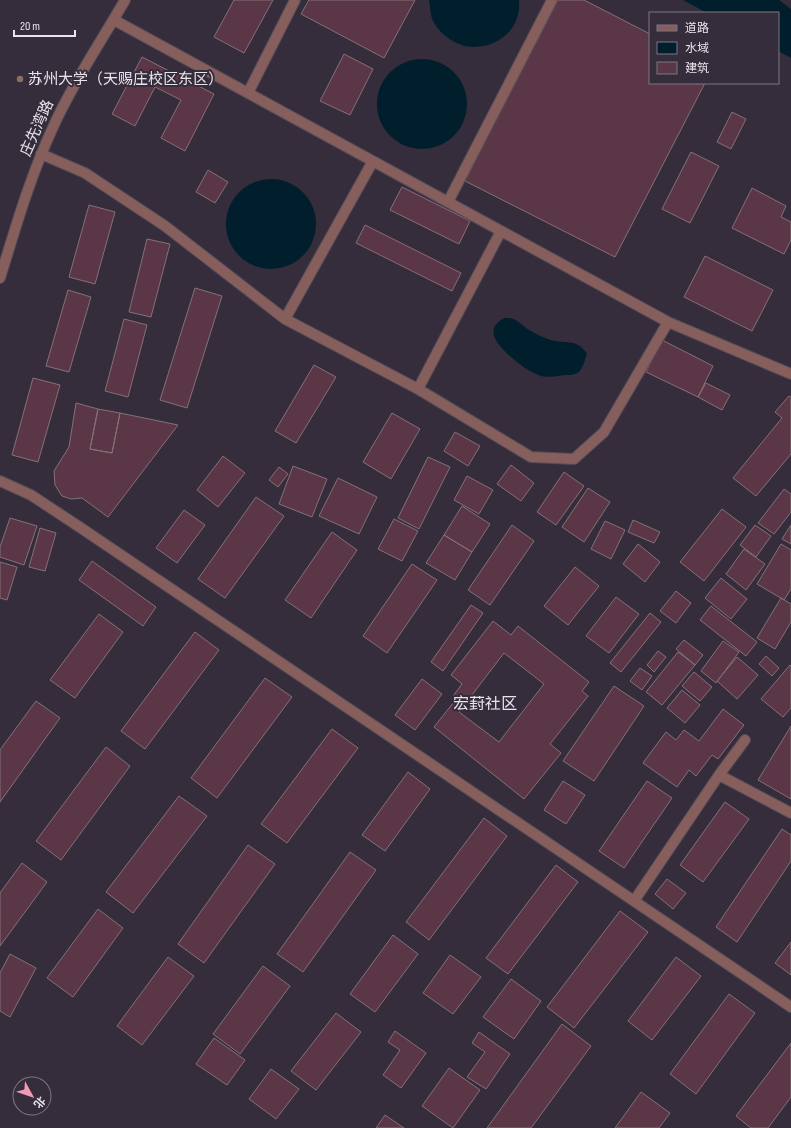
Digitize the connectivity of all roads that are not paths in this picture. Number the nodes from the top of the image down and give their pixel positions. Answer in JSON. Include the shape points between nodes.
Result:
{"nodes":[{"id":1,"x":125,"y":0,"type":"edge"},
{"id":2,"x":295,"y":0,"type":"edge"},
{"id":3,"x":552,"y":0,"type":"edge"},
{"id":4,"x":114,"y":20,"type":"junction"},
{"id":5,"x":248,"y":93,"type":"junction"},
{"id":6,"x":41,"y":154,"type":"junction"},
{"id":7,"x":373,"y":161,"type":"junction"},
{"id":8,"x":448,"y":202,"type":"junction"},
{"id":9,"x":501,"y":231,"type":"junction"},
{"id":10,"x":0,"y":278,"type":"edge"},
{"id":11,"x":285,"y":319,"type":"junction"},
{"id":12,"x":668,"y":322,"type":"junction"},
{"id":13,"x":789,"y":373,"type":"edge"},
{"id":14,"x":418,"y":389,"type":"junction"},
{"id":15,"x":0,"y":481,"type":"edge"},
{"id":16,"x":745,"y":740,"type":"dead end"},
{"id":17,"x":719,"y":774,"type":"junction"},
{"id":18,"x":791,"y":813,"type":"edge"},
{"id":19,"x":634,"y":900,"type":"junction"},
{"id":20,"x":791,"y":1007,"type":"edge"}],
"edges":[{"from":1,"to":4,"type":"street","name":"庄先湾路"},
{"from":2,"to":5,"type":"street"},
{"from":3,"to":8,"type":"street"},
{"from":4,"to":5,"type":"street"},
{"from":4,"to":6,"type":"street","name":"庄先湾路","via":[[67,97]]},
{"from":5,"to":7,"type":"street"},
{"from":6,"to":10,"type":"street","name":"庄先湾路"},
{"from":6,"to":11,"type":"street","via":[[85,173],[165,226]]},
{"from":7,"to":8,"type":"street"},
{"from":7,"to":11,"type":"street"},
{"from":8,"to":9,"type":"street"},
{"from":9,"to":12,"type":"street"},
{"from":9,"to":14,"type":"street"},
{"from":11,"to":14,"type":"street"},
{"from":12,"to":13,"type":"street"},
{"from":12,"to":14,"type":"street","via":[[604,432],[574,459],[531,457]]},
{"from":15,"to":19,"type":"street","via":[[43,502]]},
{"from":16,"to":17,"type":"street"},
{"from":17,"to":18,"type":"street"},
{"from":17,"to":19,"type":"street"},
{"from":19,"to":20,"type":"street"}]}
